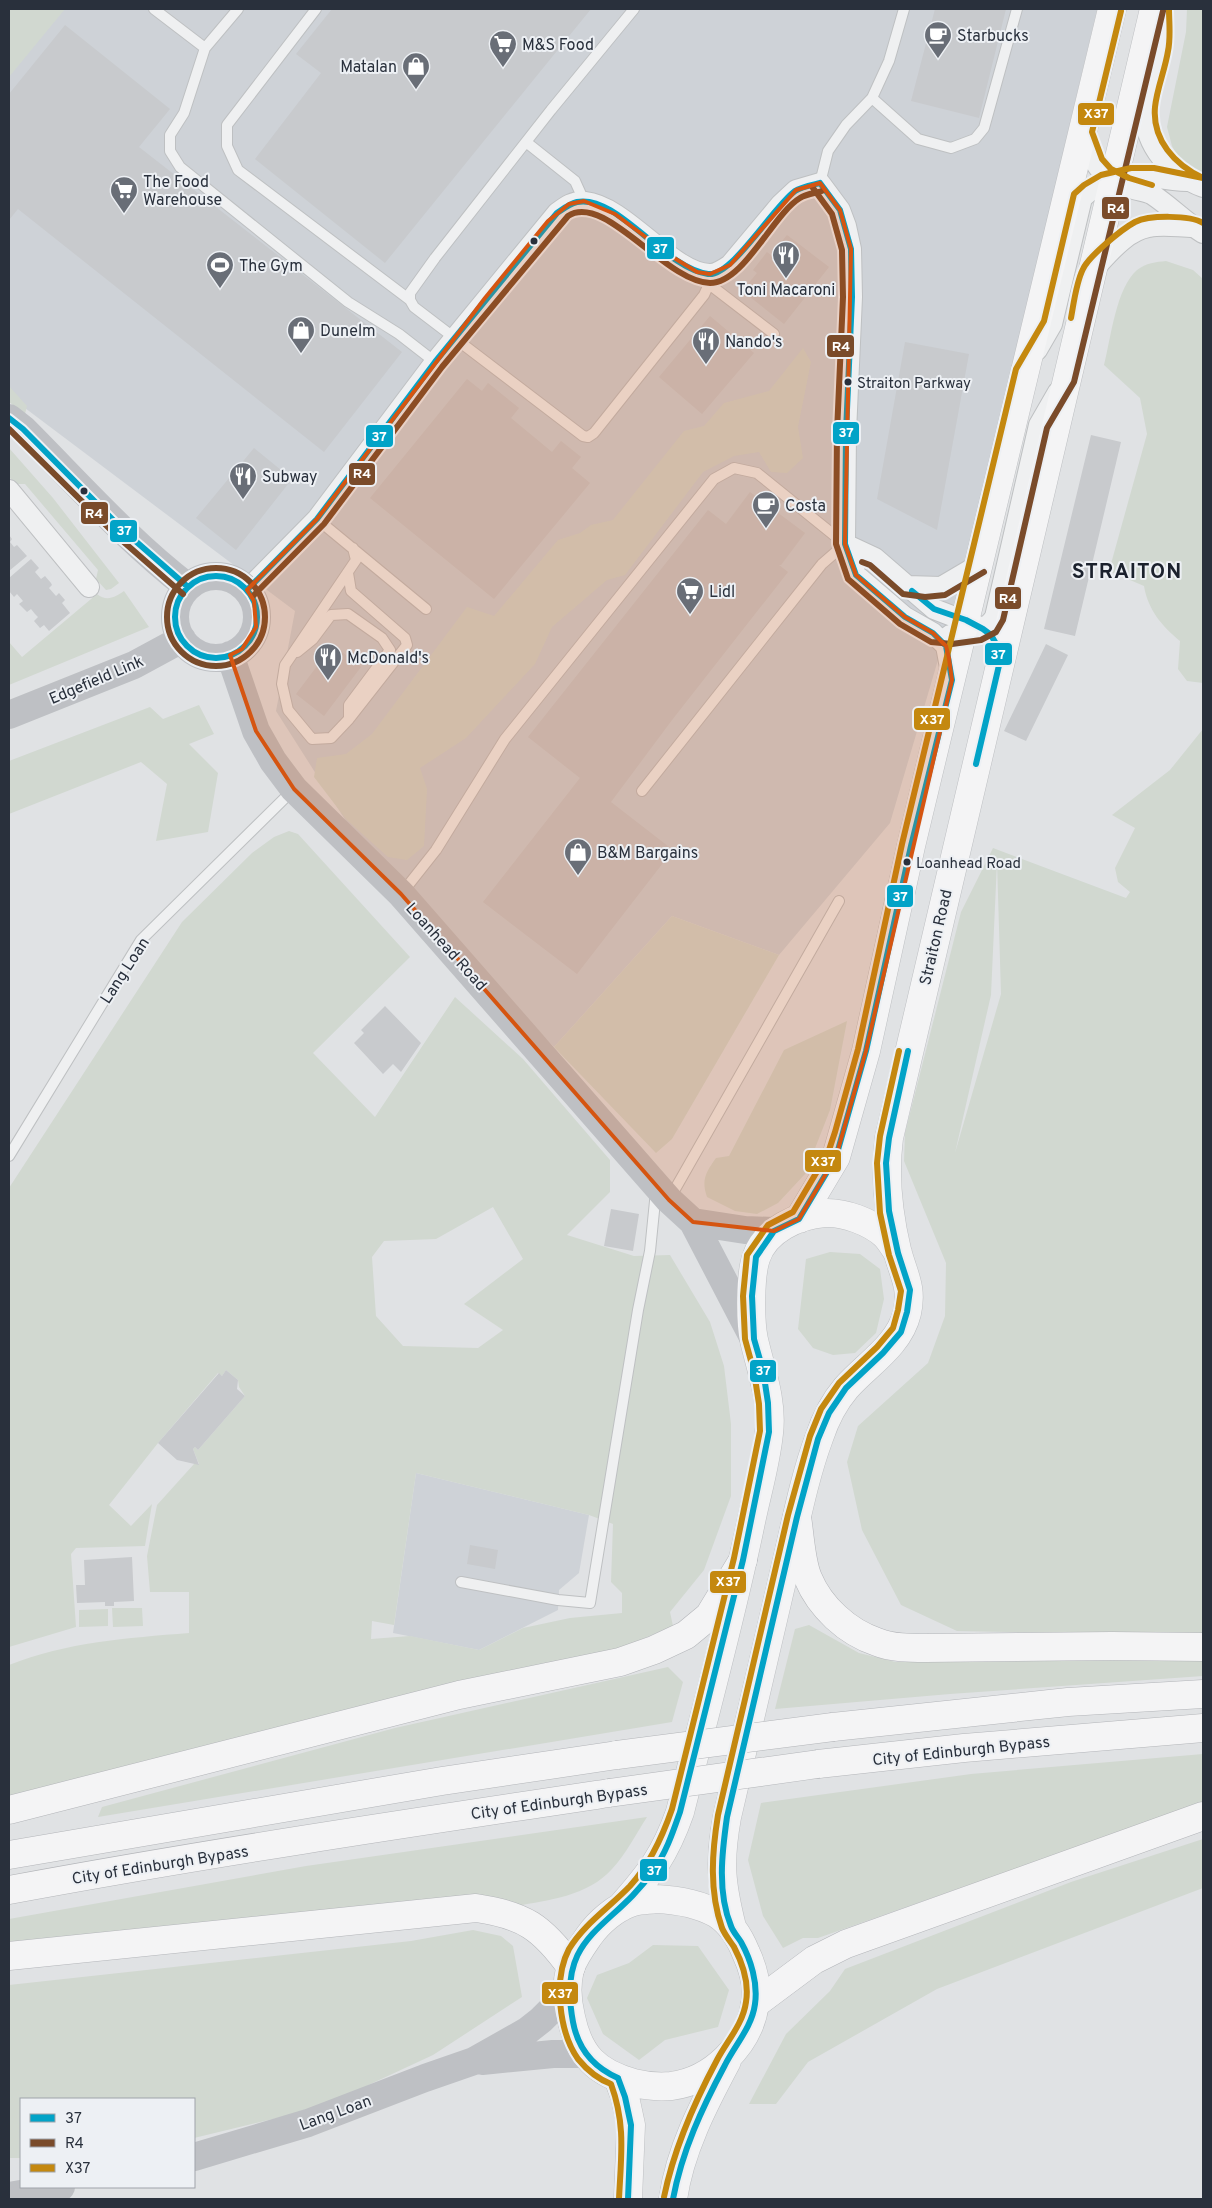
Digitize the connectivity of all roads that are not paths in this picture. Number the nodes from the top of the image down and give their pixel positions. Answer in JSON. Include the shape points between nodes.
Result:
{"nodes":[{"id":1,"x":154,"y":9,"type":"edge"},
{"id":2,"x":238,"y":9,"type":"edge"},
{"id":3,"x":316,"y":9,"type":"edge"},
{"id":4,"x":634,"y":9,"type":"edge"},
{"id":5,"x":904,"y":9,"type":"edge"},
{"id":6,"x":1017,"y":9,"type":"edge"},
{"id":7,"x":1112,"y":9,"type":"edge"},
{"id":8,"x":1154,"y":9,"type":"edge"},
{"id":9,"x":1160,"y":9,"type":"edge"},
{"id":10,"x":205,"y":48,"type":"junction"},
{"id":11,"x":872,"y":98,"type":"junction"},
{"id":12,"x":1083,"y":132,"type":"junction"},
{"id":13,"x":526,"y":142,"type":"junction"},
{"id":14,"x":1114,"y":181,"type":"junction"},
{"id":15,"x":820,"y":183,"type":"junction"},
{"id":16,"x":1195,"y":184,"type":"edge"},
{"id":17,"x":584,"y":201,"type":"junction"},
{"id":18,"x":1198,"y":230,"type":"edge"},
{"id":19,"x":1091,"y":272,"type":"junction"},
{"id":20,"x":710,"y":279,"type":"junction"},
{"id":21,"x":410,"y":300,"type":"junction"},
{"id":22,"x":774,"y":334,"type":"dead end"},
{"id":23,"x":455,"y":337,"type":"junction"},
{"id":24,"x":435,"y":362,"type":"junction"},
{"id":25,"x":1025,"y":371,"type":"junction"},
{"id":26,"x":1065,"y":380,"type":"junction"},
{"id":27,"x":9,"y":418,"type":"edge"},
{"id":28,"x":9,"y":490,"type":"edge"},
{"id":29,"x":317,"y":519,"type":"junction"},
{"id":30,"x":845,"y":544,"type":"junction"},
{"id":31,"x":352,"y":548,"type":"junction"},
{"id":32,"x":980,"y":564,"type":"junction"},
{"id":33,"x":348,"y":573,"type":"junction"},
{"id":34,"x":907,"y":586,"type":"junction"},
{"id":35,"x":89,"y":587,"type":"dead end"},
{"id":36,"x":188,"y":588,"type":"junction"},
{"id":37,"x":247,"y":590,"type":"junction"},
{"id":38,"x":426,"y":609,"type":"dead end"},
{"id":39,"x":971,"y":628,"type":"junction"},
{"id":40,"x":933,"y":633,"type":"junction"},
{"id":41,"x":182,"y":639,"type":"junction"},
{"id":42,"x":230,"y":655,"type":"junction"},
{"id":43,"x":288,"y":659,"type":"junction"},
{"id":44,"x":1000,"y":661,"type":"junction"},
{"id":45,"x":952,"y":680,"type":"junction"},
{"id":46,"x":9,"y":716,"type":"edge"},
{"id":47,"x":349,"y":719,"type":"junction"},
{"id":48,"x":294,"y":789,"type":"junction"},
{"id":49,"x":642,"y":791,"type":"dead end"},
{"id":50,"x":401,"y":894,"type":"junction"},
{"id":51,"x":839,"y":901,"type":"dead end"},
{"id":52,"x":9,"y":1156,"type":"edge"},
{"id":53,"x":663,"y":1192,"type":"junction"},
{"id":54,"x":799,"y":1219,"type":"junction"},
{"id":55,"x":693,"y":1222,"type":"junction"},
{"id":56,"x":774,"y":1231,"type":"junction"},
{"id":57,"x":898,"y":1253,"type":"junction"},
{"id":58,"x":754,"y":1338,"type":"junction"},
{"id":59,"x":797,"y":1517,"type":"junction"},
{"id":60,"x":743,"y":1560,"type":"junction"},
{"id":61,"x":461,"y":1582,"type":"dead end"},
{"id":62,"x":1203,"y":1647,"type":"edge"},
{"id":63,"x":1203,"y":1694,"type":"edge"},
{"id":64,"x":1203,"y":1728,"type":"edge"},
{"id":65,"x":9,"y":1810,"type":"edge"},
{"id":66,"x":1203,"y":1816,"type":"edge"},
{"id":67,"x":9,"y":1855,"type":"edge"},
{"id":68,"x":9,"y":1890,"type":"edge"},
{"id":69,"x":620,"y":1908,"type":"junction"},
{"id":70,"x":732,"y":1927,"type":"junction"},
{"id":71,"x":9,"y":1956,"type":"edge"},
{"id":72,"x":569,"y":1977,"type":"junction"},
{"id":73,"x":755,"y":2004,"type":"junction"},
{"id":74,"x":731,"y":2053,"type":"junction"},
{"id":75,"x":585,"y":2054,"type":"junction"},
{"id":76,"x":474,"y":2062,"type":"junction"},
{"id":77,"x":618,"y":2078,"type":"junction"},
{"id":78,"x":195,"y":2157,"type":"edge"},
{"id":79,"x":55,"y":2188,"type":"edge"},
{"id":80,"x":9,"y":2196,"type":"edge"},
{"id":81,"x":628,"y":2199,"type":"edge"},
{"id":82,"x":673,"y":2199,"type":"edge"}],
"edges":[{"from":1,"to":10,"type":"lane"},
{"from":2,"to":10,"type":"lane"},
{"from":3,"to":21,"type":"lane","via":[[227,125],[227,146],[238,170]]},
{"from":4,"to":13,"type":"lane"},
{"from":5,"to":11,"type":"lane","via":[[892,56]]},
{"from":6,"to":11,"type":"lane","via":[[984,128],[975,139],[952,148],[918,139]]},
{"from":7,"to":12,"type":"main road"},
{"from":8,"to":14,"type":"main road","name":"Straiton Road"},
{"from":9,"to":16,"type":"street","via":[[1161,39],[1145,107],[1147,127],[1160,156],[1172,170]]},
{"from":10,"to":24,"type":"lane","via":[[184,113],[170,135],[170,151],[180,167],[348,302],[400,334]]},
{"from":11,"to":15,"type":"lane","via":[[846,125],[828,151]]},
{"from":12,"to":14,"type":"street","via":[[1094,164]]},
{"from":12,"to":25,"type":"main road"},
{"from":13,"to":17,"type":"lane","via":[[575,181]]},
{"from":13,"to":21,"type":"lane","via":[[435,258],[410,293]]},
{"from":14,"to":16,"type":"street","via":[[1142,176]]},
{"from":14,"to":18,"type":"street","via":[[1152,194]]},
{"from":14,"to":19,"type":"main road","name":"Straiton Road"},
{"from":14,"to":25,"type":"street","via":[[1090,190],[1082,198],[1052,324]]},
{"from":15,"to":20,"type":"street","via":[[796,190],[730,265]]},
{"from":15,"to":30,"type":"street","via":[[840,210],[852,249]]},
{"from":17,"to":20,"type":"street","via":[[615,214],[671,256]]},
{"from":17,"to":23,"type":"street","via":[[569,204],[548,221]]},
{"from":18,"to":19,"type":"street","via":[[1156,226],[1139,230],[1116,246]]},
{"from":19,"to":26,"type":"main road","name":"Straiton Road"},
{"from":20,"to":22,"type":"lane"},
{"from":20,"to":23,"type":"lane","via":[[704,295],[588,437]]},
{"from":21,"to":23,"type":"lane","via":[[414,307]]},
{"from":23,"to":24,"type":"street"},
{"from":24,"to":29,"type":"street"},
{"from":25,"to":32,"type":"main road"},
{"from":26,"to":39,"type":"street","via":[[1039,425],[995,617],[990,625]]},
{"from":26,"to":44,"type":"main road","name":"Straiton Road"},
{"from":27,"to":36,"type":"main road","via":[[158,564]]},
{"from":28,"to":35,"type":"street"},
{"from":29,"to":31,"type":"lane"},
{"from":29,"to":37,"type":"street"},
{"from":30,"to":34,"type":"street","via":[[875,558]]},
{"from":30,"to":40,"type":"street","via":[[856,575],[905,617]]},
{"from":30,"to":49,"type":"lane","via":[[822,564]]},
{"from":30,"to":50,"type":"lane","via":[[757,472],[734,468],[714,479],[505,739],[436,850]]},
{"from":31,"to":33,"type":"lane","via":[[356,560]]},
{"from":31,"to":38,"type":"lane"},
{"from":32,"to":34,"type":"street","via":[[941,587]]},
{"from":32,"to":39,"type":"main road"},
{"from":33,"to":43,"type":"lane"},
{"from":33,"to":47,"type":"lane","via":[[351,592],[405,638],[407,645]]},
{"from":34,"to":39,"type":"street","via":[[934,609]]},
{"from":36,"to":37,"type":"main road","via":[[197,581],[218,576],[229,578]]},
{"from":36,"to":41,"type":"main road","via":[[175,612],[176,626]]},
{"from":37,"to":42,"type":"main road","via":[[256,607],[256,627],[246,644]]},
{"from":39,"to":40,"type":"street"},
{"from":39,"to":44,"type":"street","via":[[991,635]]},
{"from":39,"to":45,"type":"main road"},
{"from":40,"to":45,"type":"street","via":[[946,646]]},
{"from":41,"to":42,"type":"main road","via":[[204,656]]},
{"from":41,"to":46,"type":"main road","name":"Edgefield Link","via":[[134,665]]},
{"from":42,"to":48,"type":"main road","name":"Loanhead Road","via":[[256,731]]},
{"from":43,"to":47,"type":"lane","via":[[282,684],[288,710],[312,739],[331,738]]},
{"from":43,"to":47,"type":"lane","via":[[313,639],[331,615],[348,614],[382,638],[390,650],[349,705]]},
{"from":44,"to":57,"type":"main road","name":"Straiton Road","via":[[889,1138],[886,1188]]},
{"from":45,"to":54,"type":"main road","via":[[866,1051],[843,1134],[836,1158]]},
{"from":48,"to":50,"type":"main road","name":"Loanhead Road"},
{"from":48,"to":52,"type":"lane","name":"Lang Loan","via":[[141,940]]},
{"from":50,"to":53,"type":"main road","name":"Loanhead Road"},
{"from":51,"to":53,"type":"lane"},
{"from":53,"to":55,"type":"main road","name":"Loanhead Road"},
{"from":53,"to":61,"type":"lane","via":[[638,1310],[590,1603]]},
{"from":54,"to":56,"type":"main road","name":"Straiton Road"},
{"from":54,"to":57,"type":"main road","name":"Straiton Road","via":[[825,1213],[854,1218],[885,1235]]},
{"from":55,"to":56,"type":"main road"},
{"from":55,"to":58,"type":"main road","name":"Loanhead Road"},
{"from":56,"to":58,"type":"main road","name":"Straiton Road","via":[[756,1257],[752,1296]]},
{"from":57,"to":59,"type":"main road","name":"Straiton Road","via":[[910,1290],[901,1332],[846,1388],[829,1413],[818,1439]]},
{"from":58,"to":60,"type":"main road","name":"Straiton Road","via":[[768,1403],[770,1432]]},
{"from":59,"to":62,"type":"main road","via":[[807,1577],[818,1596],[835,1617],[853,1631],[877,1642],[897,1647],[926,1648]]},
{"from":59,"to":70,"type":"main road","name":"Straiton Road","via":[[722,1845],[723,1889]]},
{"from":60,"to":65,"type":"main road","via":[[709,1616],[686,1636],[620,1662],[459,1695]]},
{"from":60,"to":69,"type":"main road","name":"Straiton Road","via":[[675,1828],[652,1871]]},
{"from":63,"to":67,"type":"main road","bridge":true,"via":[[1068,1702],[833,1727],[617,1755],[442,1781]]},
{"from":64,"to":68,"type":"main road","name":"City of Edinburgh Bypass","bridge":true,"via":[[818,1764],[383,1827]]},
{"from":66,"to":73,"type":"main road","via":[[846,1944],[814,1960]]},
{"from":69,"to":70,"type":"main road","via":[[656,1899],[680,1900],[717,1915]]},
{"from":69,"to":72,"type":"main road","via":[[593,1930],[578,1952]]},
{"from":70,"to":73,"type":"main road","via":[[754,1974]]},
{"from":71,"to":72,"type":"main road","via":[[476,1908],[504,1912],[524,1920],[557,1946]]},
{"from":72,"to":75,"type":"main road","via":[[574,2032]]},
{"from":72,"to":76,"type":"main road","name":"Lang Loan","via":[[553,2008],[541,2020]]},
{"from":73,"to":74,"type":"main road","via":[[743,2036]]},
{"from":74,"to":77,"type":"main road","via":[[705,2075],[684,2084],[658,2086]]},
{"from":74,"to":82,"type":"main road","via":[[692,2132]]},
{"from":75,"to":76,"type":"main road","name":"Lang Loan"},
{"from":75,"to":77,"type":"main road","via":[[597,2067]]},
{"from":76,"to":78,"type":"main road","name":"Lang Loan","via":[[308,2123]]},
{"from":77,"to":81,"type":"main road","via":[[631,2126]]},
{"from":79,"to":80,"type":"main road"}]}
